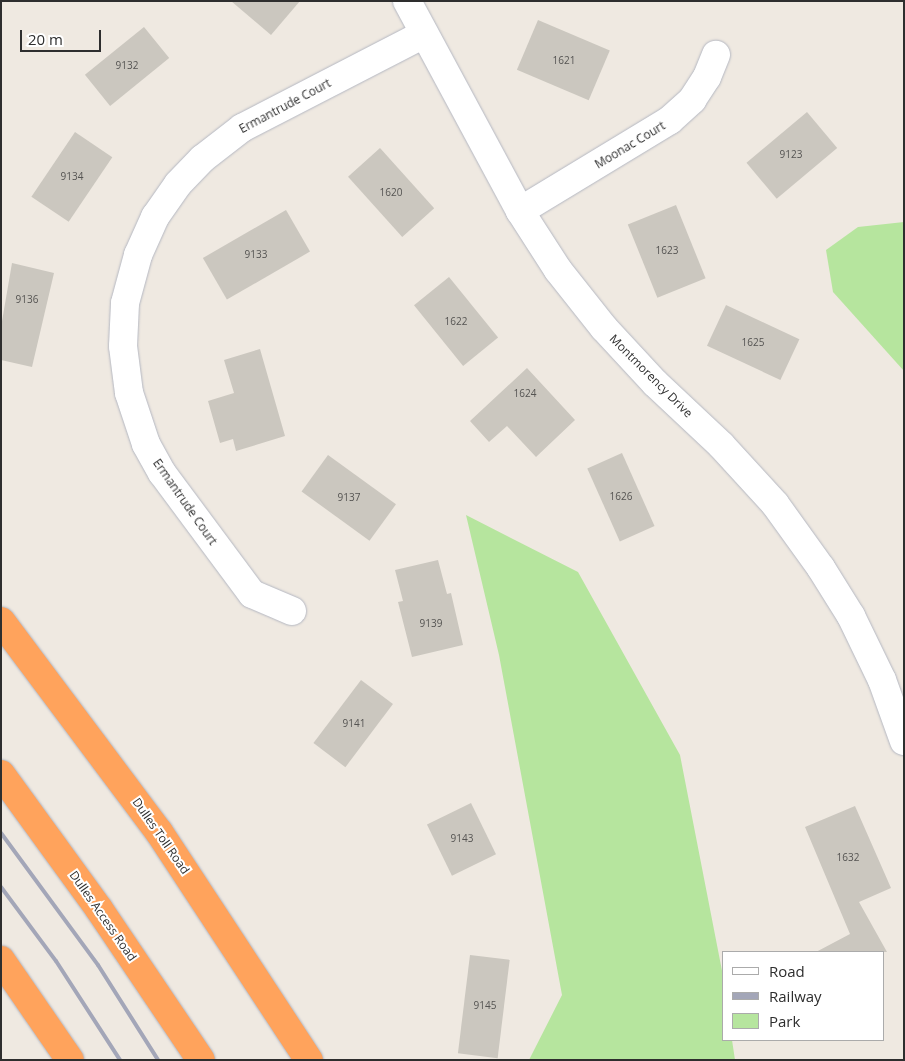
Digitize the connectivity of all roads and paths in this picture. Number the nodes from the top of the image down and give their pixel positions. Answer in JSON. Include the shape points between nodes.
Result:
{"nodes":[{"id":1,"x":407,"y":1,"type":"edge"},
{"id":2,"x":424,"y":34,"type":"junction"},
{"id":3,"x":716,"y":56,"type":"dead end"},
{"id":4,"x":520,"y":211,"type":"junction"},
{"id":5,"x":292,"y":611,"type":"dead end"},
{"id":6,"x":1,"y":620,"type":"edge"},
{"id":7,"x":904,"y":740,"type":"edge"},
{"id":8,"x":1,"y":774,"type":"edge"},
{"id":9,"x":1,"y":960,"type":"edge"},
{"id":10,"x":70,"y":1060,"type":"edge"},
{"id":11,"x":201,"y":1060,"type":"edge"},
{"id":12,"x":309,"y":1060,"type":"edge"}],
"edges":[{"from":1,"to":2,"type":"street","name":"Montmorency Drive"},
{"from":2,"to":4,"type":"street","name":"Montmorency Drive"},
{"from":2,"to":5,"type":"street","name":"Ermantrude Court","via":[[242,128],[202,159],[178,184],[155,217],[138,255],[125,303],[123,346],[129,393],[146,444],[162,473],[252,594]]},
{"from":3,"to":4,"type":"street","name":"Moonac Court","via":[[692,100],[670,120]]},
{"from":4,"to":7,"type":"street","name":"Montmorency Drive","via":[[558,270],[604,328],[733,458],[775,504],[816,560],[855,624],[882,680]]},
{"from":6,"to":12,"type":"highway","name":"Dulles Toll Road","via":[[158,832]]},
{"from":8,"to":11,"type":"highway","name":"Dulles Access Road","via":[[99,909]]},
{"from":9,"to":10,"type":"highway"}]}
